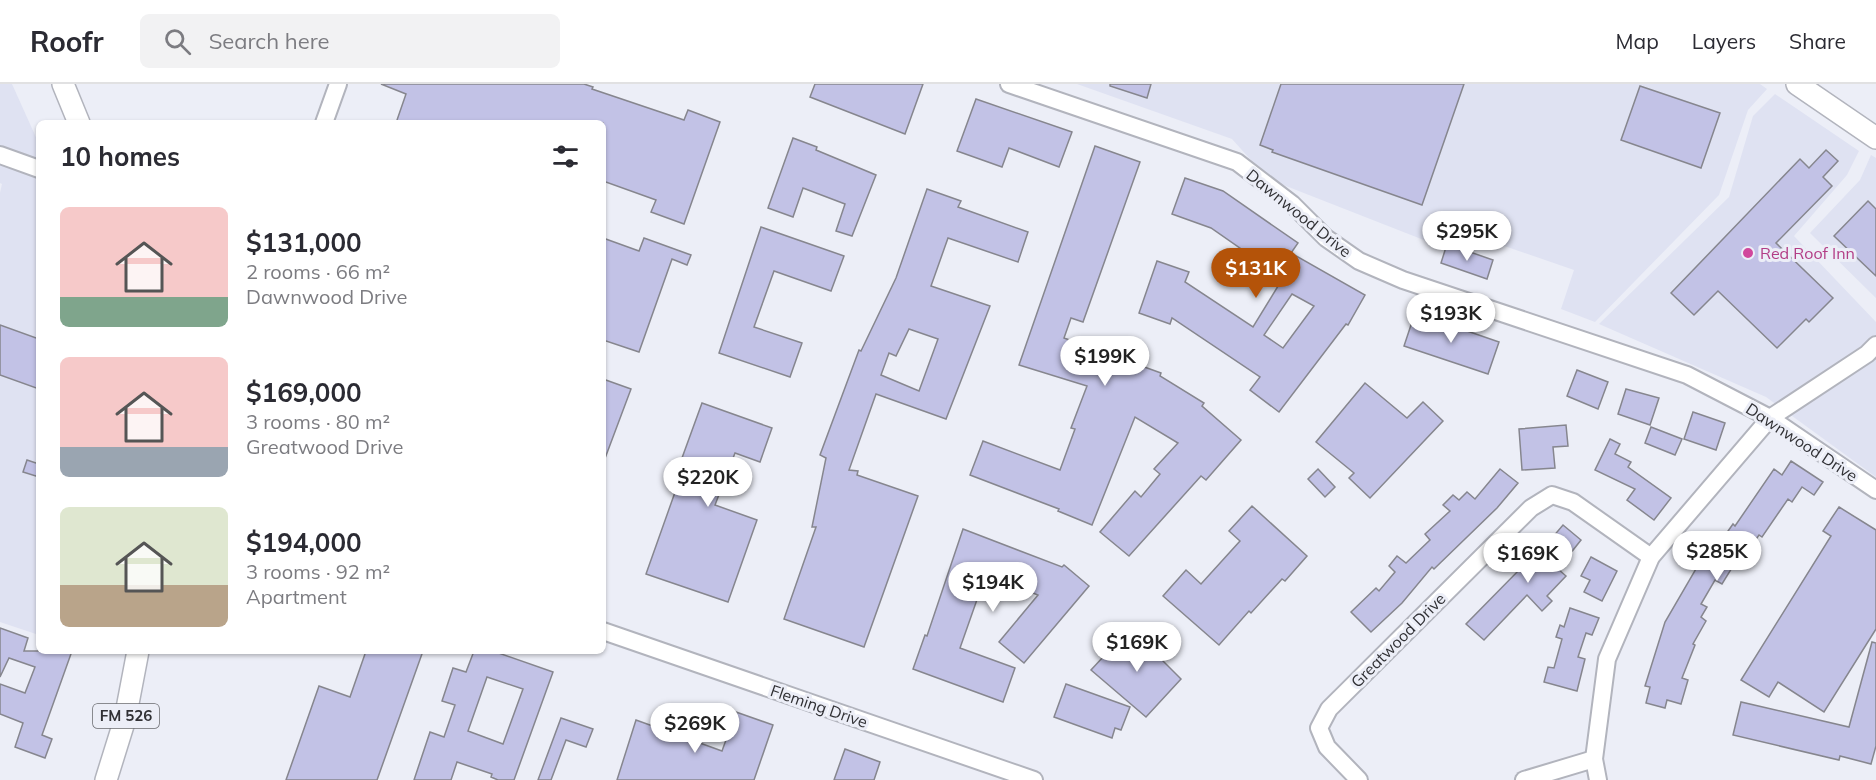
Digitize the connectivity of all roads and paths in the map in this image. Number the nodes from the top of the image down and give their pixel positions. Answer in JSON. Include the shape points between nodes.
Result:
{"nodes":[{"id":1,"x":63,"y":84,"type":"edge"},
{"id":2,"x":338,"y":84,"type":"edge"},
{"id":3,"x":1009,"y":84,"type":"edge"},
{"id":4,"x":1797,"y":84,"type":"edge"},
{"id":5,"x":78,"y":120,"type":"edge"},
{"id":6,"x":325,"y":120,"type":"edge"},
{"id":7,"x":1876,"y":138,"type":"edge"},
{"id":8,"x":0,"y":155,"type":"edge"},
{"id":9,"x":36,"y":168,"type":"edge"},
{"id":10,"x":1876,"y":345,"type":"edge"},
{"id":11,"x":1770,"y":418,"type":"junction"},
{"id":12,"x":1876,"y":490,"type":"edge"},
{"id":13,"x":1651,"y":557,"type":"junction"},
{"id":14,"x":606,"y":633,"type":"edge"},
{"id":15,"x":137,"y":654,"type":"edge"},
{"id":16,"x":1594,"y":759,"type":"junction"},
{"id":17,"x":106,"y":780,"type":"edge"},
{"id":18,"x":1034,"y":780,"type":"edge"},
{"id":19,"x":1359,"y":780,"type":"edge"},
{"id":20,"x":1524,"y":780,"type":"edge"},
{"id":21,"x":1598,"y":780,"type":"edge"}],
"edges":[{"from":1,"to":5,"type":"main road"},
{"from":2,"to":6,"type":"street"},
{"from":3,"to":11,"type":"street","name":"Dawnwood Drive","via":[[1237,162],[1359,261],[1403,280],[1687,375]]},
{"from":4,"to":7,"type":"main road"},
{"from":8,"to":9,"type":"street"},
{"from":10,"to":11,"type":"street"},
{"from":11,"to":12,"type":"street","name":"Dawnwood Drive"},
{"from":11,"to":13,"type":"street"},
{"from":13,"to":16,"type":"street","via":[[1607,659]]},
{"from":13,"to":19,"type":"street","name":"Greatwood Drive","via":[[1573,502],[1552,495],[1531,508],[1329,709],[1319,728],[1327,747]]},
{"from":14,"to":18,"type":"street","name":"Fleming Drive"},
{"from":15,"to":17,"type":"main road","number":"FM 526","via":[[125,719]]},
{"from":16,"to":20,"type":"street"},
{"from":16,"to":21,"type":"street"}]}
